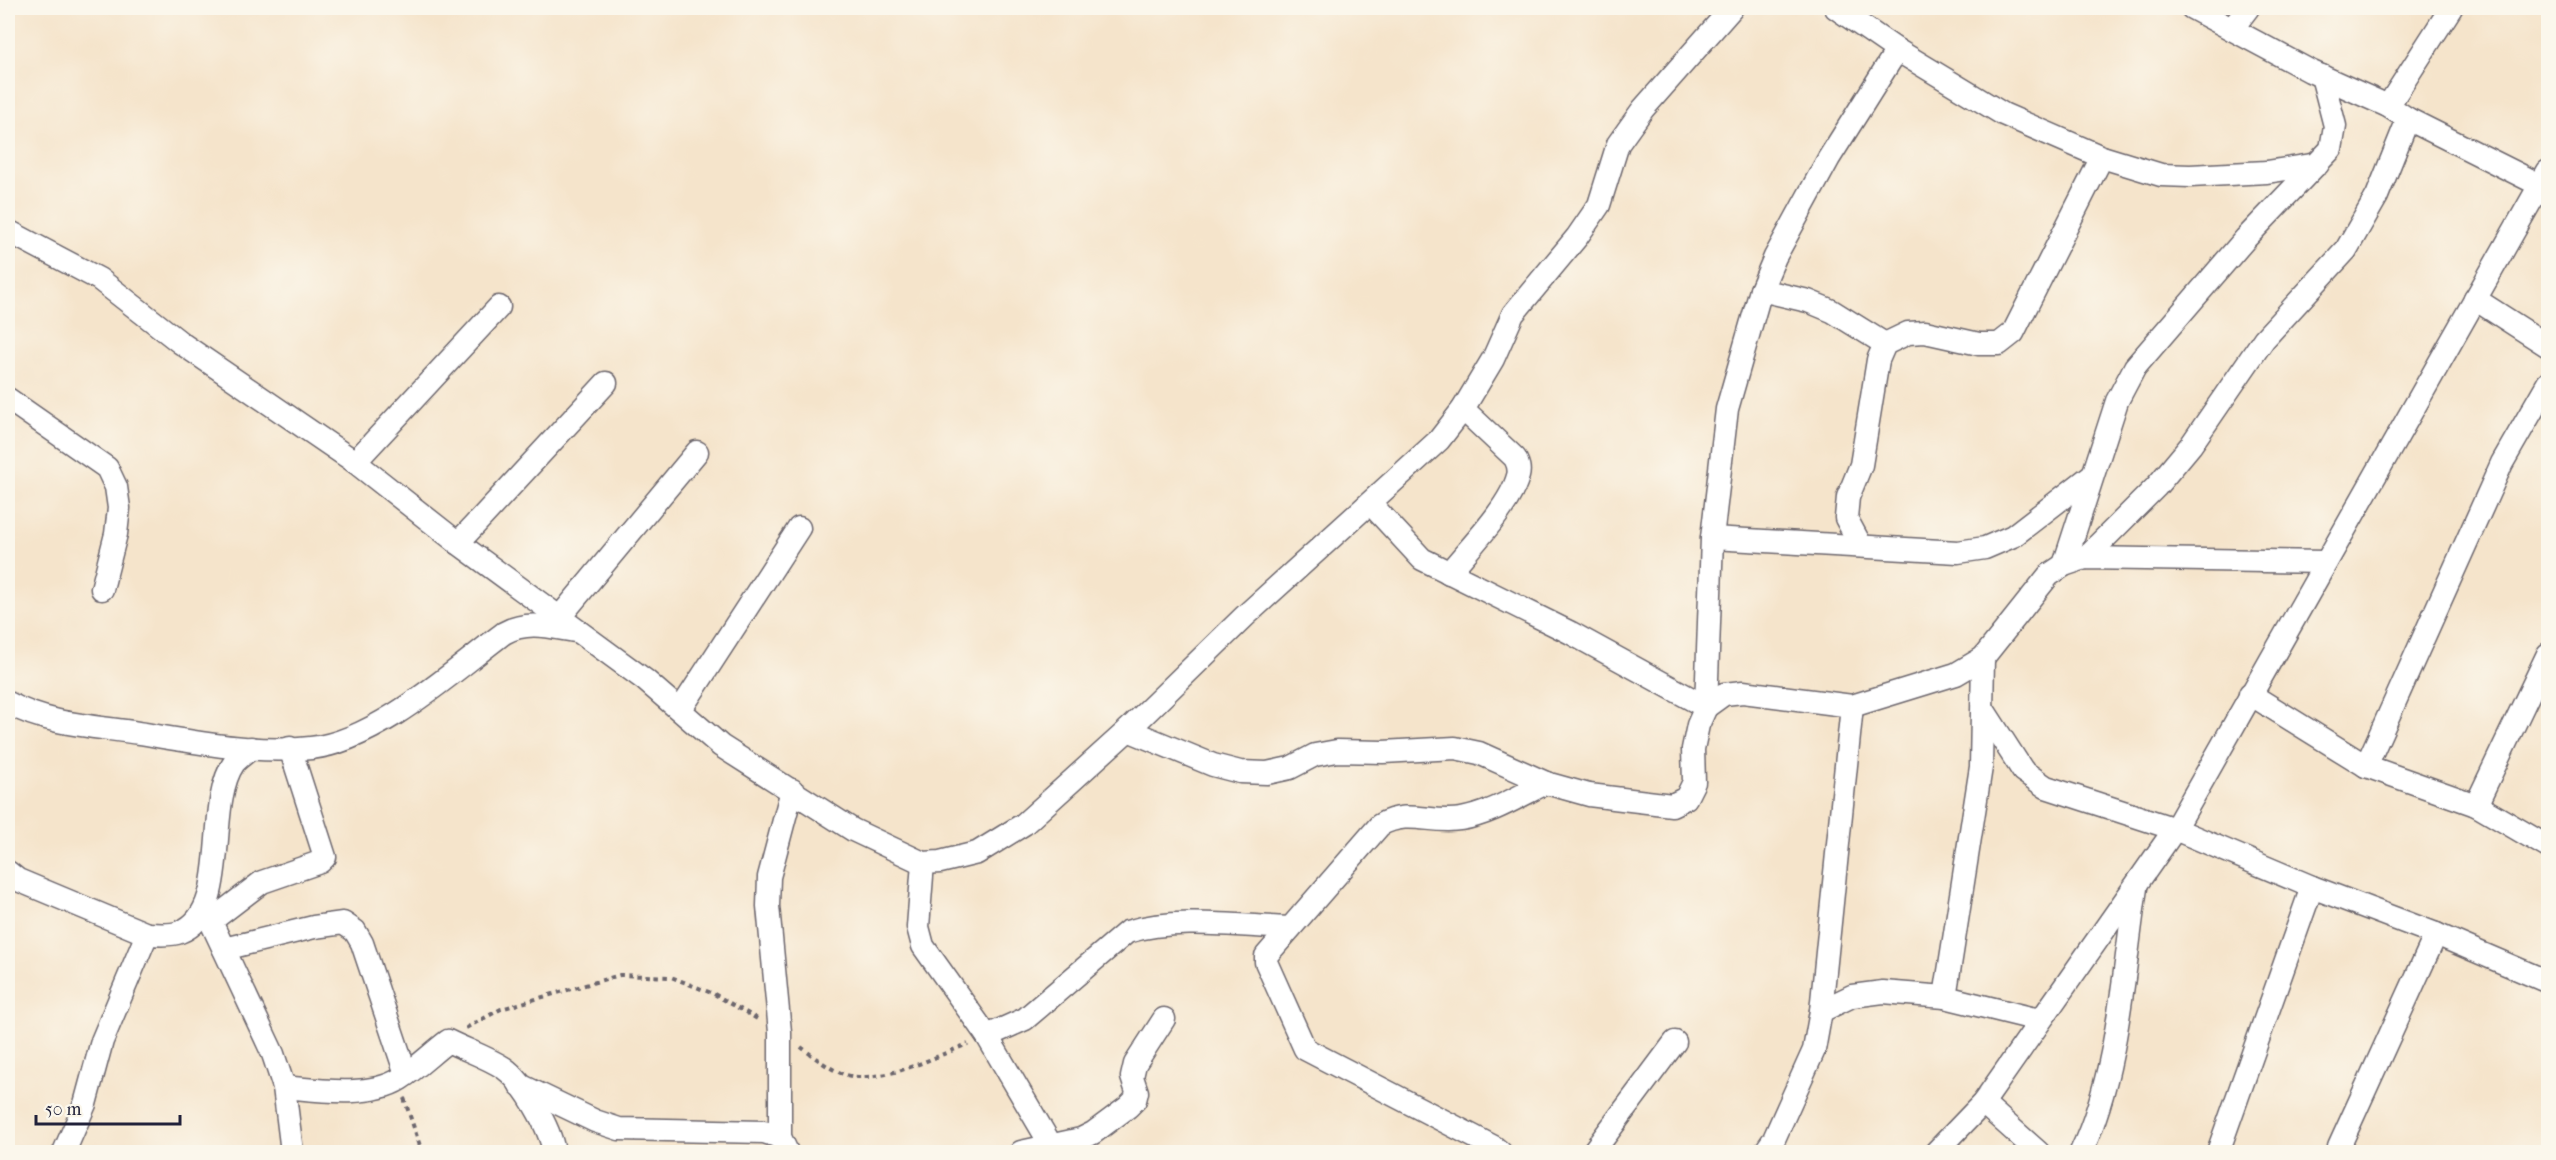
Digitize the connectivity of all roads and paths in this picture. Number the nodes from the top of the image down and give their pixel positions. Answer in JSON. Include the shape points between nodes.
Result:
{"nodes":[{"id":1,"x":1732,"y":8,"type":"edge"},
{"id":2,"x":1836,"y":8,"type":"edge"},
{"id":3,"x":2192,"y":8,"type":"edge"},
{"id":4,"x":2248,"y":8,"type":"edge"},
{"id":5,"x":2451,"y":8,"type":"edge"},
{"id":6,"x":2232,"y":29,"type":"junction"},
{"id":7,"x":1897,"y":50,"type":"junction"},
{"id":8,"x":2322,"y":76,"type":"junction"},
{"id":9,"x":2388,"y":106,"type":"junction"},
{"id":10,"x":2409,"y":119,"type":"junction"},
{"id":11,"x":2102,"y":157,"type":"junction"},
{"id":12,"x":2318,"y":164,"type":"junction"},
{"id":13,"x":2544,"y":178,"type":"edge"},
{"id":14,"x":8,"y":231,"type":"edge"},
{"id":15,"x":1761,"y":290,"type":"junction"},
{"id":16,"x":2475,"y":299,"type":"junction"},
{"id":17,"x":499,"y":307,"type":"dead end"},
{"id":18,"x":1885,"y":344,"type":"junction"},
{"id":19,"x":2548,"y":346,"type":"edge"},
{"id":20,"x":606,"y":383,"type":"dead end"},
{"id":21,"x":2548,"y":383,"type":"edge"},
{"id":22,"x":8,"y":399,"type":"edge"},
{"id":23,"x":1463,"y":409,"type":"junction"},
{"id":24,"x":697,"y":452,"type":"dead end"},
{"id":25,"x":355,"y":462,"type":"junction"},
{"id":26,"x":2092,"y":475,"type":"junction"},
{"id":27,"x":1371,"y":504,"type":"junction"},
{"id":28,"x":799,"y":528,"type":"dead end"},
{"id":29,"x":1712,"y":538,"type":"junction"},
{"id":30,"x":458,"y":543,"type":"junction"},
{"id":31,"x":1861,"y":546,"type":"junction"},
{"id":32,"x":2074,"y":561,"type":"junction"},
{"id":33,"x":2325,"y":562,"type":"junction"},
{"id":34,"x":1449,"y":573,"type":"junction"},
{"id":35,"x":102,"y":589,"type":"dead end"},
{"id":36,"x":567,"y":625,"type":"junction"},
{"id":37,"x":2548,"y":654,"type":"edge"},
{"id":38,"x":1983,"y":658,"type":"junction"},
{"id":39,"x":2250,"y":694,"type":"junction"},
{"id":40,"x":8,"y":703,"type":"edge"},
{"id":41,"x":1706,"y":706,"type":"junction"},
{"id":42,"x":1852,"y":706,"type":"junction"},
{"id":43,"x":1983,"y":709,"type":"junction"},
{"id":44,"x":681,"y":710,"type":"junction"},
{"id":45,"x":1128,"y":730,"type":"junction"},
{"id":46,"x":251,"y":748,"type":"junction"},
{"id":47,"x":290,"y":748,"type":"junction"},
{"id":48,"x":2366,"y":766,"type":"junction"},
{"id":49,"x":1546,"y":783,"type":"junction"},
{"id":50,"x":792,"y":790,"type":"junction"},
{"id":51,"x":2476,"y":805,"type":"junction"},
{"id":52,"x":2175,"y":828,"type":"junction"},
{"id":53,"x":2548,"y":847,"type":"edge"},
{"id":54,"x":923,"y":863,"type":"junction"},
{"id":55,"x":8,"y":872,"type":"edge"},
{"id":56,"x":2136,"y":883,"type":"junction"},
{"id":57,"x":2312,"y":887,"type":"junction"},
{"id":58,"x":208,"y":915,"type":"junction"},
{"id":59,"x":1290,"y":928,"type":"junction"},
{"id":60,"x":147,"y":934,"type":"junction"},
{"id":61,"x":2436,"y":934,"type":"junction"},
{"id":62,"x":224,"y":950,"type":"junction"},
{"id":63,"x":2548,"y":982,"type":"edge"},
{"id":64,"x":1945,"y":997,"type":"junction"},
{"id":65,"x":1821,"y":1011,"type":"junction"},
{"id":66,"x":1164,"y":1019,"type":"dead end"},
{"id":67,"x":2039,"y":1020,"type":"junction"},
{"id":68,"x":780,"y":1032,"type":"junction"},
{"id":69,"x":987,"y":1036,"type":"junction"},
{"id":70,"x":448,"y":1041,"type":"junction"},
{"id":71,"x":1676,"y":1042,"type":"dead end"},
{"id":72,"x":402,"y":1077,"type":"junction"},
{"id":73,"x":520,"y":1085,"type":"junction"},
{"id":74,"x":284,"y":1087,"type":"junction"},
{"id":75,"x":1983,"y":1103,"type":"junction"},
{"id":76,"x":784,"y":1145,"type":"edge"},
{"id":77,"x":1052,"y":1149,"type":"edge"},
{"id":78,"x":64,"y":1152,"type":"edge"},
{"id":79,"x":292,"y":1152,"type":"edge"},
{"id":80,"x":422,"y":1152,"type":"edge"},
{"id":81,"x":554,"y":1152,"type":"edge"},
{"id":82,"x":1021,"y":1152,"type":"edge"},
{"id":83,"x":1500,"y":1152,"type":"edge"},
{"id":84,"x":1593,"y":1152,"type":"edge"},
{"id":85,"x":1765,"y":1152,"type":"edge"},
{"id":86,"x":1936,"y":1152,"type":"edge"},
{"id":87,"x":2038,"y":1152,"type":"edge"},
{"id":88,"x":2081,"y":1152,"type":"edge"},
{"id":89,"x":2218,"y":1152,"type":"edge"},
{"id":90,"x":2340,"y":1152,"type":"edge"}],
"edges":[{"from":1,"to":23,"type":"street","via":[[1643,109],[1618,144],[1599,205],[1513,314]]},
{"from":2,"to":7,"type":"street"},
{"from":3,"to":6,"type":"street"},
{"from":4,"to":6,"type":"street"},
{"from":5,"to":9,"type":"street"},
{"from":6,"to":8,"type":"street"},
{"from":7,"to":11,"type":"street","via":[[2003,114]]},
{"from":7,"to":15,"type":"street","via":[[1829,158]]},
{"from":8,"to":9,"type":"street"},
{"from":8,"to":12,"type":"street","via":[[2335,139]]},
{"from":9,"to":10,"type":"street"},
{"from":10,"to":13,"type":"street"},
{"from":10,"to":32,"type":"street","via":[[2377,196],[2346,250],[2264,339],[2156,487]]},
{"from":11,"to":12,"type":"street","via":[[2161,175],[2180,176],[2267,172]]},
{"from":11,"to":18,"type":"street","via":[[2013,333],[1999,344],[1979,344],[1925,332],[1908,333]]},
{"from":12,"to":26,"type":"street","via":[[2246,238],[2135,367],[2117,401]]},
{"from":13,"to":16,"type":"street"},
{"from":14,"to":25,"type":"street","via":[[99,279],[181,343]]},
{"from":15,"to":18,"type":"street","via":[[1832,311]]},
{"from":15,"to":29,"type":"street","via":[[1726,409]]},
{"from":16,"to":19,"type":"street"},
{"from":16,"to":33,"type":"street"},
{"from":17,"to":25,"type":"street"},
{"from":18,"to":31,"type":"street","via":[[1878,360],[1862,465],[1848,498],[1846,518]]},
{"from":20,"to":30,"type":"street"},
{"from":21,"to":48,"type":"street","via":[[2502,463]]},
{"from":22,"to":35,"type":"street","via":[[107,468],[116,487],[119,508]]},
{"from":23,"to":27,"type":"street","via":[[1439,440]]},
{"from":23,"to":34,"type":"street","via":[[1515,458],[1519,468],[1502,507]]},
{"from":24,"to":36,"type":"street"},
{"from":25,"to":30,"type":"street"},
{"from":26,"to":31,"type":"street","via":[[2013,536],[1985,548],[1958,552]]},
{"from":26,"to":32,"type":"street"},
{"from":27,"to":34,"type":"street","via":[[1422,559]]},
{"from":27,"to":45,"type":"street","via":[[1245,616]]},
{"from":28,"to":44,"type":"street"},
{"from":29,"to":31,"type":"street"},
{"from":29,"to":41,"type":"street"},
{"from":30,"to":36,"type":"street"},
{"from":32,"to":33,"type":"street"},
{"from":32,"to":38,"type":"street","via":[[2049,575]]},
{"from":33,"to":39,"type":"street"},
{"from":34,"to":41,"type":"street"},
{"from":36,"to":44,"type":"street"},
{"from":36,"to":47,"type":"street","via":[[516,626],[419,698],[372,727],[338,742]]},
{"from":37,"to":51,"type":"street"},
{"from":38,"to":42,"type":"street","via":[[1956,674]]},
{"from":38,"to":43,"type":"street"},
{"from":39,"to":48,"type":"street"},
{"from":39,"to":52,"type":"street"},
{"from":40,"to":46,"type":"street","via":[[48,721]]},
{"from":41,"to":42,"type":"street","via":[[1724,694],[1743,692]]},
{"from":41,"to":49,"type":"street","via":[[1693,749],[1694,782],[1686,798],[1672,805],[1589,795]]},
{"from":42,"to":65,"type":"street"},
{"from":43,"to":52,"type":"street","via":[[2023,771],[2046,787]]},
{"from":43,"to":64,"type":"street","via":[[1981,767]]},
{"from":44,"to":50,"type":"street","via":[[721,746]]},
{"from":45,"to":49,"type":"street","via":[[1240,772],[1267,773],[1337,751],[1455,748],[1479,753]]},
{"from":45,"to":54,"type":"street","via":[[1024,824],[977,853]]},
{"from":46,"to":47,"type":"street"},
{"from":46,"to":58,"type":"street","via":[[234,763],[223,790]]},
{"from":47,"to":58,"type":"street","via":[[325,857],[262,882]]},
{"from":48,"to":51,"type":"street"},
{"from":49,"to":59,"type":"street","via":[[1481,815],[1440,821],[1411,816],[1393,818],[1380,825]]},
{"from":50,"to":54,"type":"street","via":[[853,830]]},
{"from":50,"to":68,"type":"street","via":[[769,877],[768,906]]},
{"from":51,"to":53,"type":"street"},
{"from":52,"to":56,"type":"street"},
{"from":52,"to":57,"type":"street"},
{"from":54,"to":69,"type":"street","via":[[918,927],[923,946]]},
{"from":55,"to":60,"type":"street","via":[[18,880]]},
{"from":56,"to":67,"type":"street"},
{"from":56,"to":88,"type":"street","via":[[2110,1064],[2095,1123]]},
{"from":57,"to":61,"type":"street"},
{"from":57,"to":89,"type":"street"},
{"from":58,"to":60,"type":"street","via":[[180,932]]},
{"from":58,"to":62,"type":"street"},
{"from":59,"to":69,"type":"street","via":[[1176,924],[1148,925],[1127,932],[1025,1019]]},
{"from":59,"to":83,"type":"street","via":[[1266,956],[1266,962],[1305,1049]]},
{"from":60,"to":78,"type":"street","via":[[102,1041],[85,1104]]},
{"from":61,"to":63,"type":"street"},
{"from":61,"to":90,"type":"street"},
{"from":62,"to":72,"type":"street","via":[[314,927],[343,923],[355,931]]},
{"from":62,"to":74,"type":"street","via":[[273,1054]]},
{"from":64,"to":65,"type":"street","via":[[1883,992],[1852,996]]},
{"from":64,"to":67,"type":"street"},
{"from":65,"to":85,"type":"street","via":[[1814,1050]]},
{"from":66,"to":77,"type":"street","via":[[1135,1064],[1135,1100],[1093,1133]]},
{"from":67,"to":75,"type":"street"},
{"from":68,"to":69,"type":"path","via":[[830,1068],[857,1077],[896,1071]]},
{"from":68,"to":70,"type":"path","via":[[714,994],[671,977],[620,975],[501,1009]]},
{"from":68,"to":76,"type":"street"},
{"from":69,"to":77,"type":"street"},
{"from":70,"to":72,"type":"street"},
{"from":70,"to":73,"type":"street","via":[[504,1068]]},
{"from":71,"to":84,"type":"street"},
{"from":72,"to":74,"type":"street","via":[[346,1092]]},
{"from":72,"to":80,"type":"path"},
{"from":73,"to":76,"type":"street","via":[[619,1129],[764,1132]]},
{"from":73,"to":81,"type":"street"},
{"from":74,"to":79,"type":"street"},
{"from":75,"to":86,"type":"street"},
{"from":75,"to":87,"type":"street"},
{"from":77,"to":82,"type":"street"}]}
